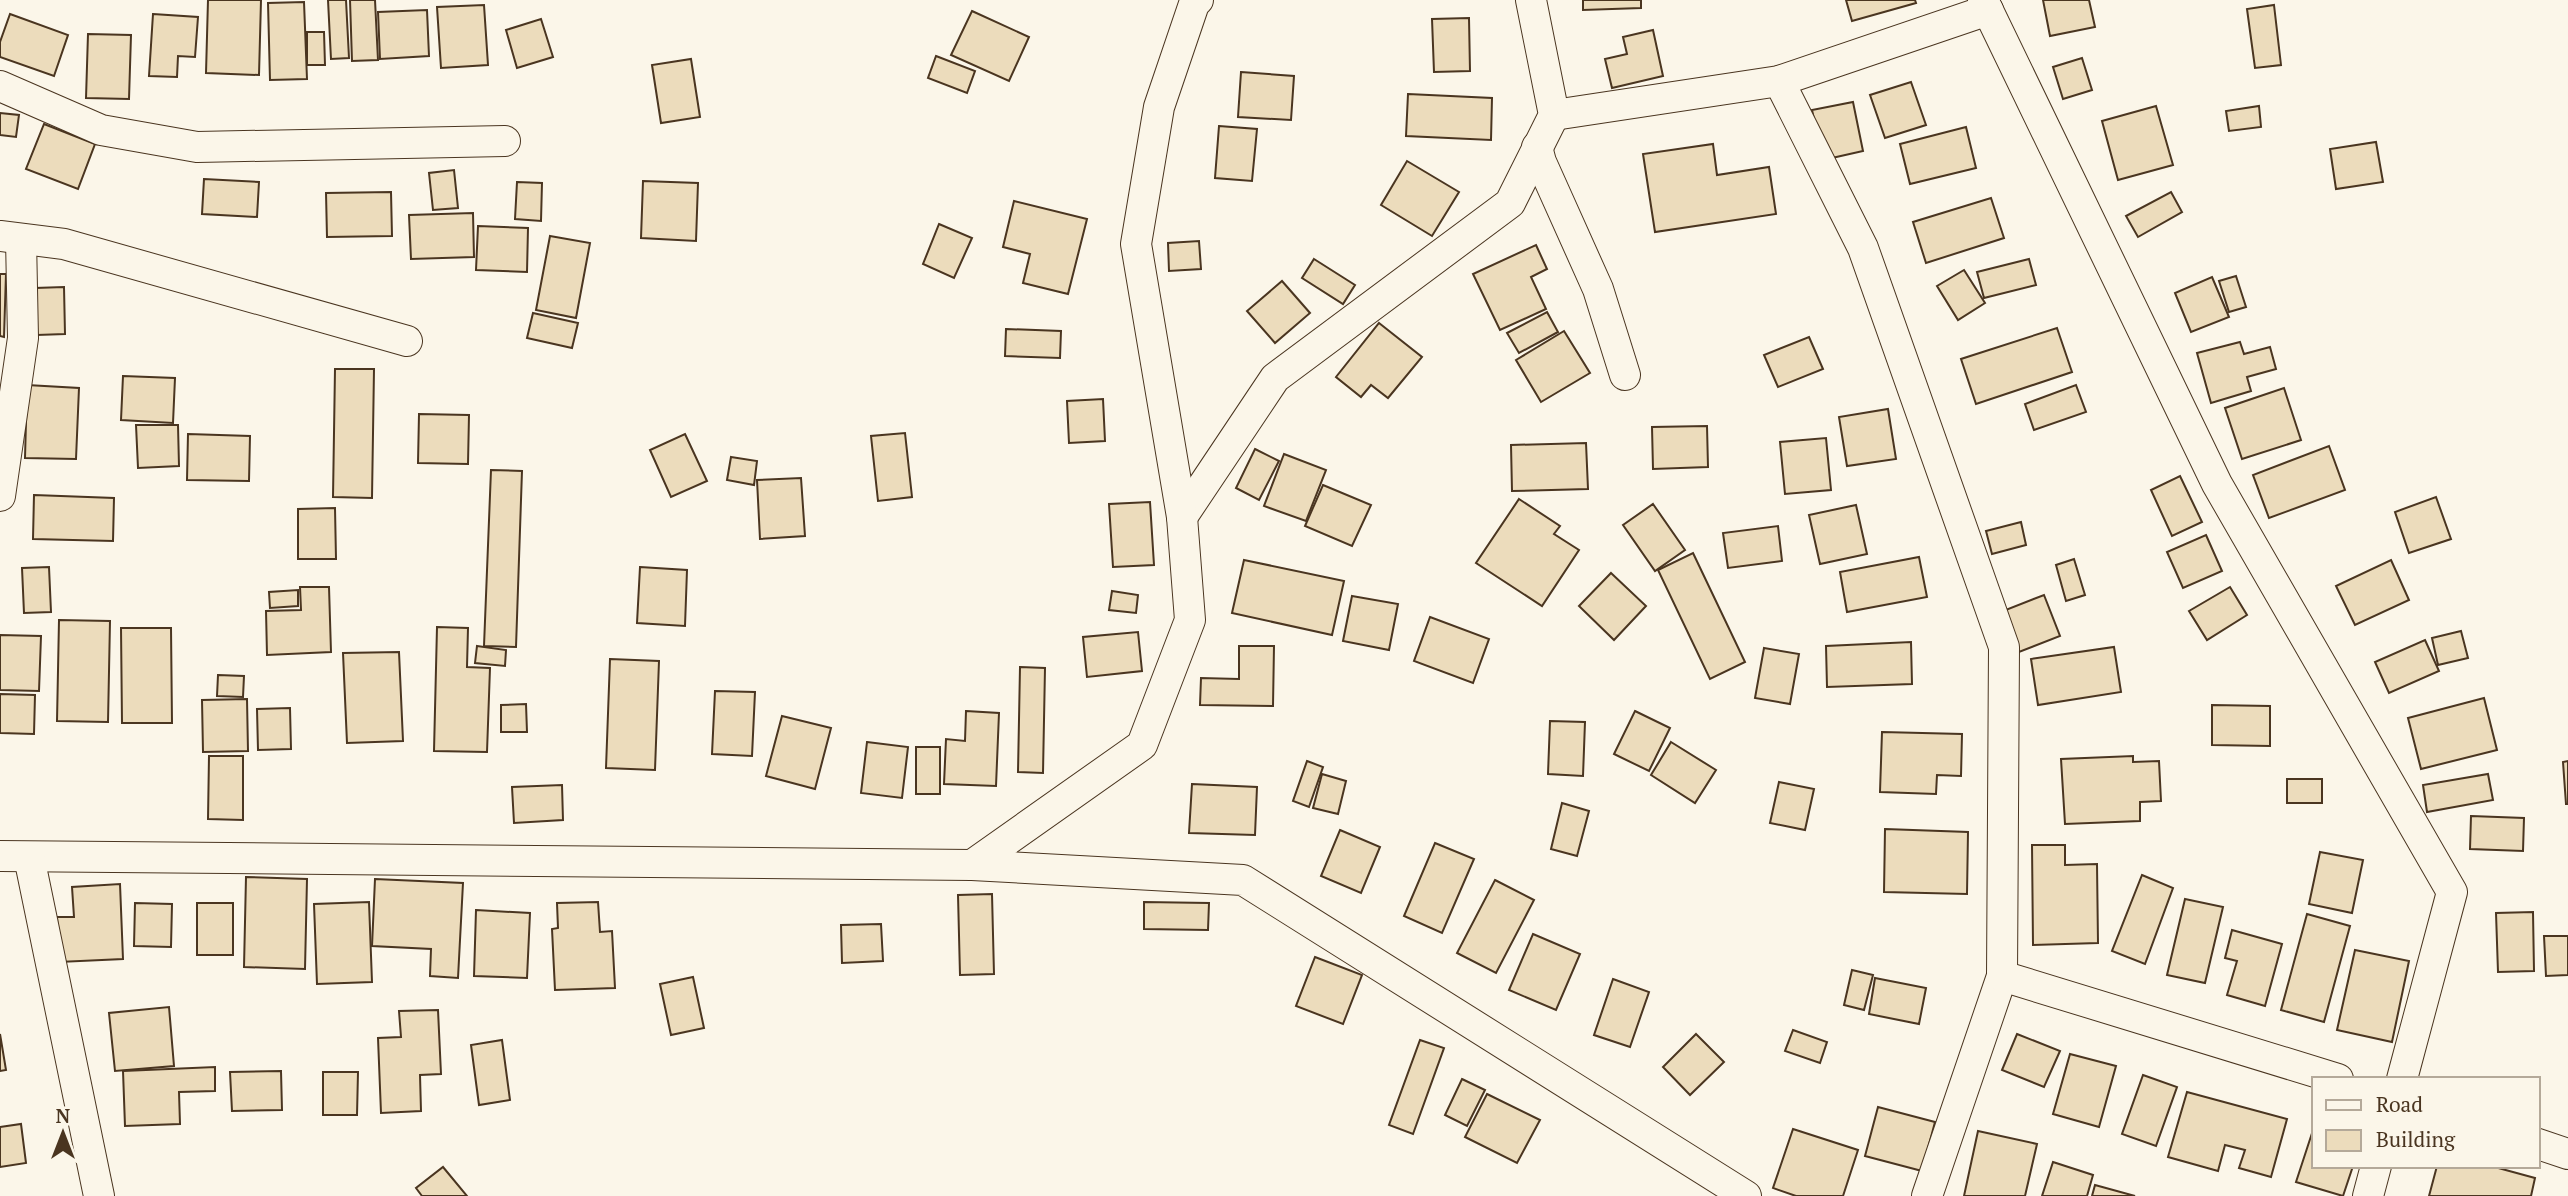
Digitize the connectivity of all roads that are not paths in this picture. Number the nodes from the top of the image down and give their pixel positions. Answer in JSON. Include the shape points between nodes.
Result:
{"nodes":[{"id":1,"x":1198,"y":0,"type":"edge"},
{"id":2,"x":1531,"y":0,"type":"edge"},
{"id":3,"x":1986,"y":5,"type":"edge"},
{"id":4,"x":1779,"y":81,"type":"junction"},
{"id":5,"x":0,"y":86,"type":"edge"},
{"id":6,"x":1554,"y":115,"type":"junction"},
{"id":7,"x":505,"y":141,"type":"dead end"},
{"id":8,"x":1538,"y":147,"type":"junction"},
{"id":9,"x":10,"y":237,"type":"edge"},
{"id":10,"x":407,"y":341,"type":"dead end"},
{"id":11,"x":1625,"y":375,"type":"dead end"},
{"id":12,"x":0,"y":496,"type":"edge"},
{"id":13,"x":1182,"y":517,"type":"junction"},
{"id":14,"x":15,"y":857,"type":"edge"},
{"id":15,"x":971,"y":865,"type":"junction"},
{"id":16,"x":2002,"y":976,"type":"junction"},
{"id":17,"x":2330,"y":1077,"type":"edge"},
{"id":18,"x":2403,"y":1077,"type":"edge"},
{"id":19,"x":2540,"y":1145,"type":"edge"},
{"id":20,"x":2568,"y":1154,"type":"edge"},
{"id":21,"x":2375,"y":1168,"type":"edge"},
{"id":22,"x":99,"y":1196,"type":"edge"},
{"id":23,"x":1746,"y":1196,"type":"edge"},
{"id":24,"x":1927,"y":1196,"type":"edge"},
{"id":25,"x":2368,"y":1196,"type":"edge"}],
"edges":[{"from":1,"to":13,"type":"street","via":[[1159,107],[1136,244]]},
{"from":2,"to":6,"type":"street"},
{"from":3,"to":4,"type":"street"},
{"from":3,"to":18,"type":"street","via":[[2217,484],[2452,891]]},
{"from":4,"to":6,"type":"street"},
{"from":4,"to":16,"type":"street","via":[[1863,248],[2004,647]]},
{"from":5,"to":7,"type":"street","via":[[101,130],[197,147]]},
{"from":6,"to":8,"type":"street"},
{"from":8,"to":11,"type":"street","via":[[1598,289]]},
{"from":8,"to":13,"type":"street","via":[[1510,203],[1275,378]]},
{"from":9,"to":10,"type":"street","via":[[64,244]]},
{"from":9,"to":12,"type":"street","via":[[23,338]]},
{"from":13,"to":15,"type":"street","via":[[1190,620],[1142,745]]},
{"from":14,"to":15,"type":"street"},
{"from":14,"to":22,"type":"street"},
{"from":15,"to":23,"type":"street","via":[[1243,880]]},
{"from":16,"to":17,"type":"street"},
{"from":16,"to":24,"type":"street"},
{"from":19,"to":20,"type":"street"},
{"from":21,"to":25,"type":"street"}]}
